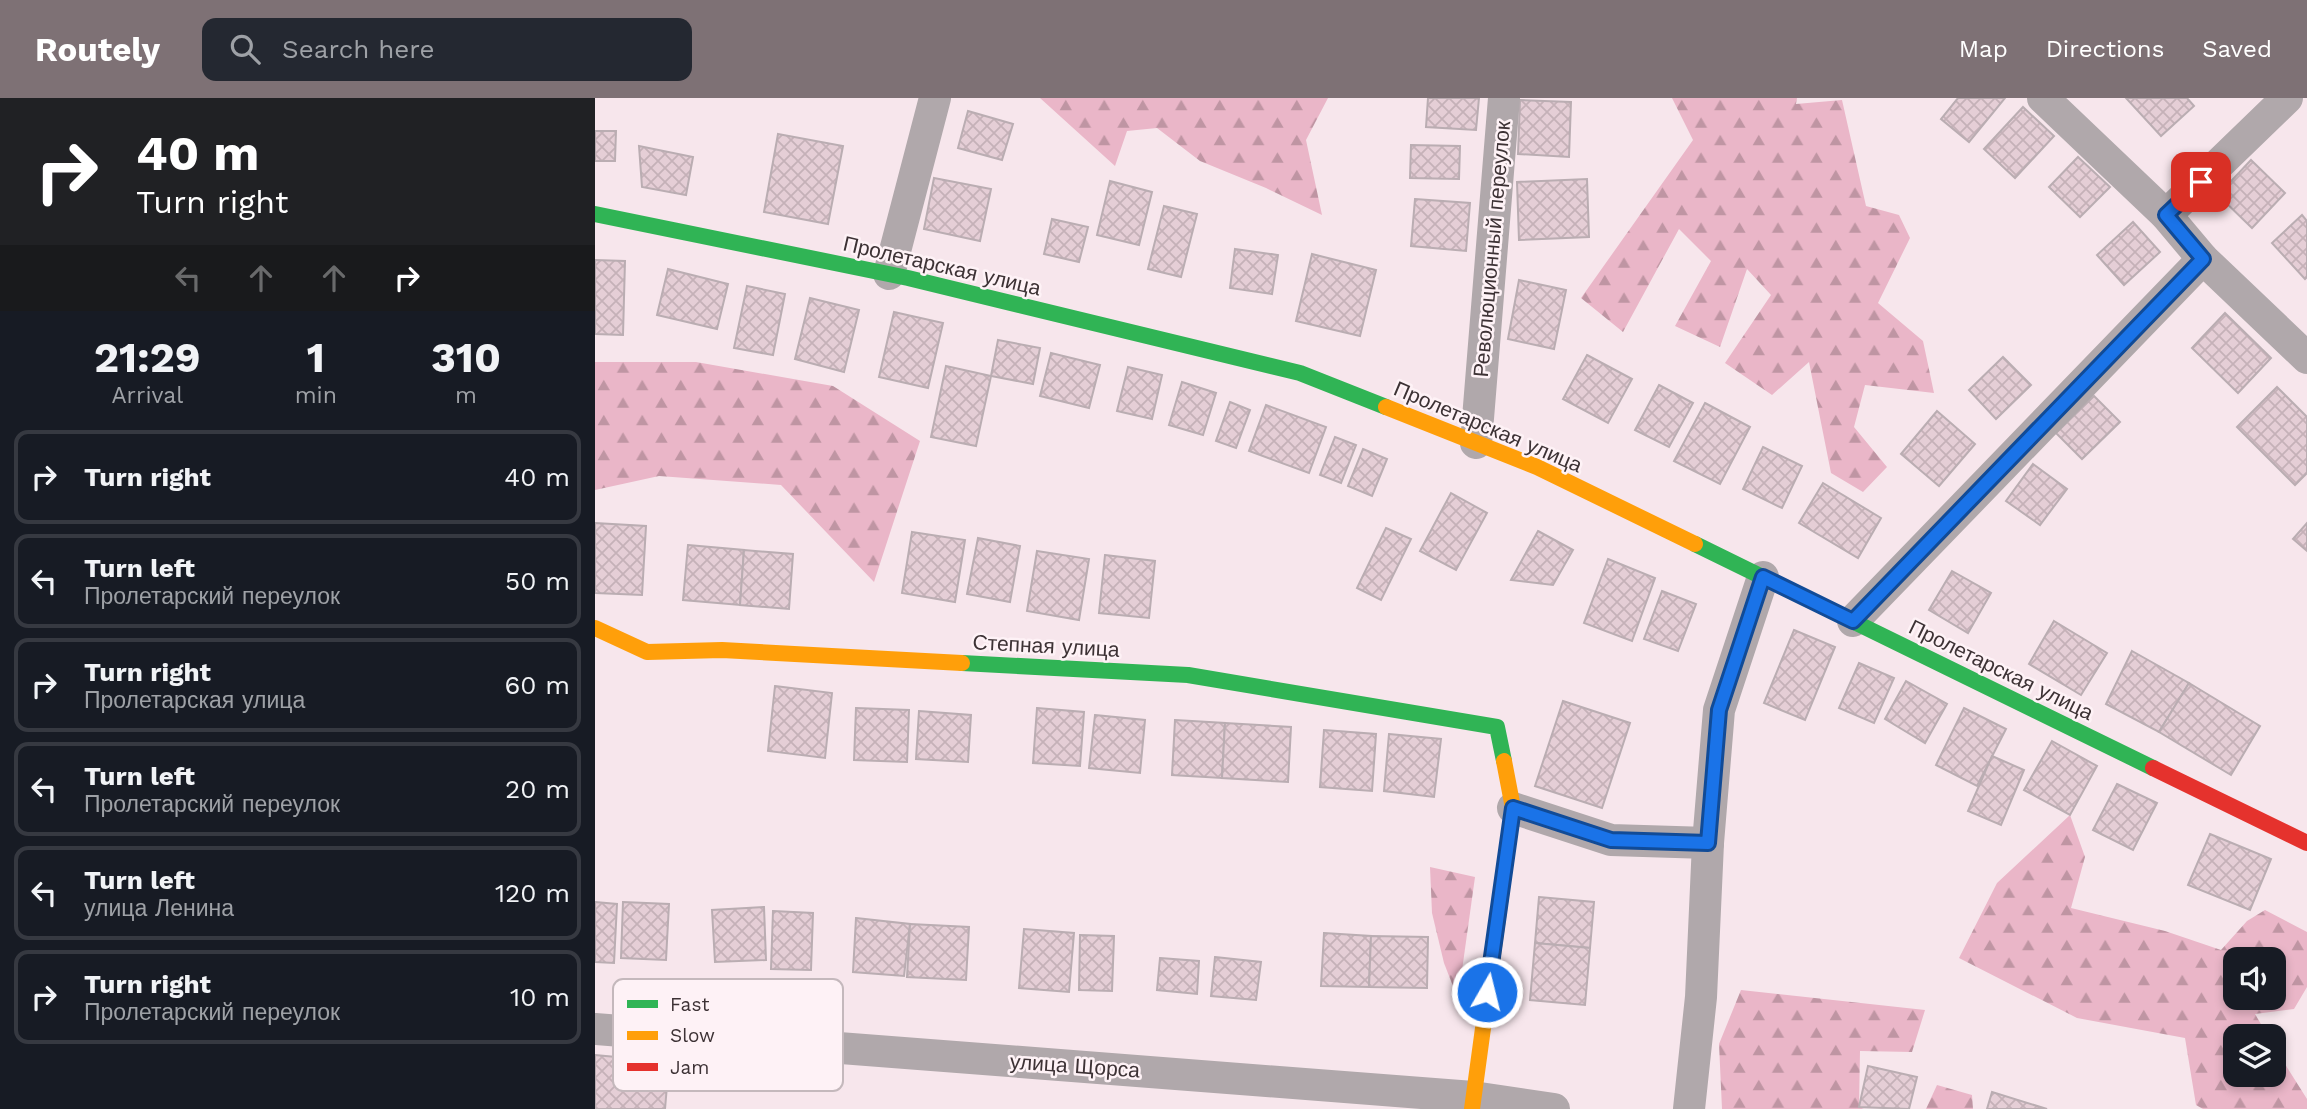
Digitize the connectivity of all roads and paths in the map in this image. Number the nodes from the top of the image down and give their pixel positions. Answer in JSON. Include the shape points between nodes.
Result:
{"nodes":[{"id":1,"x":935,"y":98,"type":"edge"},
{"id":2,"x":1504,"y":98,"type":"edge"},
{"id":3,"x":2043,"y":98,"type":"edge"},
{"id":4,"x":2287,"y":98,"type":"edge"},
{"id":5,"x":595,"y":215,"type":"edge"},
{"id":6,"x":2166,"y":215,"type":"junction"},
{"id":7,"x":2203,"y":259,"type":"junction"},
{"id":8,"x":889,"y":274,"type":"junction"},
{"id":9,"x":2307,"y":358,"type":"edge"},
{"id":10,"x":1476,"y":443,"type":"junction"},
{"id":11,"x":1763,"y":577,"type":"junction"},
{"id":12,"x":1853,"y":621,"type":"junction"},
{"id":13,"x":595,"y":628,"type":"edge"},
{"id":14,"x":1513,"y":808,"type":"junction"},
{"id":15,"x":1708,"y":843,"type":"junction"},
{"id":16,"x":2307,"y":843,"type":"edge"},
{"id":17,"x":595,"y":1029,"type":"edge"},
{"id":18,"x":613,"y":1031,"type":"edge"},
{"id":19,"x":843,"y":1050,"type":"edge"},
{"id":20,"x":1472,"y":1103,"type":"edge"},
{"id":21,"x":1554,"y":1109,"type":"edge"},
{"id":22,"x":1689,"y":1109,"type":"edge"}],
"edges":[{"from":1,"to":8,"type":"street"},
{"from":2,"to":10,"type":"street","name":"Революционный переулок"},
{"from":3,"to":6,"type":"street"},
{"from":4,"to":6,"type":"street"},
{"from":5,"to":8,"type":"street","name":"Пролетарская улица"},
{"from":6,"to":7,"type":"street"},
{"from":7,"to":9,"type":"street"},
{"from":7,"to":12,"type":"street"},
{"from":8,"to":10,"type":"street","name":"Пролетарская улица","via":[[1300,373]]},
{"from":10,"to":11,"type":"street","name":"Пролетарская улица","via":[[1537,467]]},
{"from":11,"to":12,"type":"street","name":"Пролетарская улица"},
{"from":11,"to":15,"type":"street","via":[[1719,710]]},
{"from":12,"to":16,"type":"street","name":"Пролетарская улица"},
{"from":13,"to":14,"type":"street","name":"Степная улица","via":[[647,652],[722,650],[1188,675],[1497,727]]},
{"from":14,"to":15,"type":"street","via":[[1611,840]]},
{"from":14,"to":20,"type":"street"},
{"from":15,"to":22,"type":"street","via":[[1701,997]]},
{"from":17,"to":18,"type":"street","name":"улица Щорса"},
{"from":19,"to":20,"type":"street","name":"улица Щорса"},
{"from":20,"to":21,"type":"street","name":"улица Щорса"}]}
